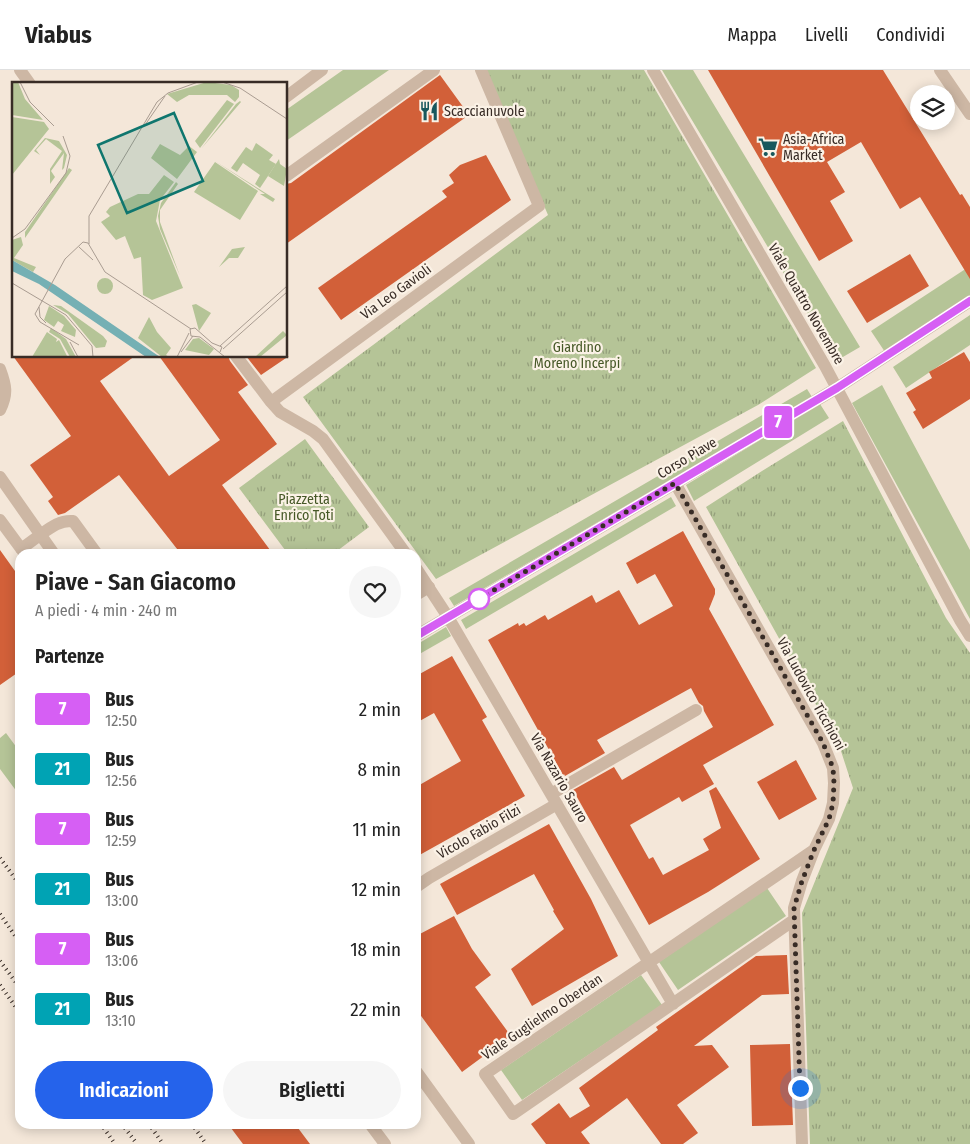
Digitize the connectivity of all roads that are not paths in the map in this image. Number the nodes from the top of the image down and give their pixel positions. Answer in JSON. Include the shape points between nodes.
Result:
{"nodes":[{"id":1,"x":20,"y":70,"type":"edge"},
{"id":2,"x":322,"y":70,"type":"edge"},
{"id":3,"x":434,"y":70,"type":"edge"},
{"id":4,"x":481,"y":70,"type":"edge"},
{"id":5,"x":652,"y":70,"type":"edge"},
{"id":6,"x":940,"y":70,"type":"edge"},
{"id":7,"x":29,"y":82,"type":"edge"},
{"id":8,"x":288,"y":96,"type":"edge"},
{"id":9,"x":970,"y":114,"type":"edge"},
{"id":10,"x":288,"y":175,"type":"edge"},
{"id":11,"x":970,"y":301,"type":"edge"},
{"id":12,"x":238,"y":358,"type":"edge"},
{"id":13,"x":0,"y":369,"type":"edge"},
{"id":14,"x":837,"y":388,"type":"junction"},
{"id":15,"x":271,"y":402,"type":"junction"},
{"id":16,"x":0,"y":410,"type":"edge"},
{"id":17,"x":0,"y":477,"type":"edge"},
{"id":18,"x":675,"y":483,"type":"junction"},
{"id":19,"x":0,"y":520,"type":"edge"},
{"id":20,"x":40,"y":534,"type":"junction"},
{"id":21,"x":22,"y":549,"type":"edge"},
{"id":22,"x":25,"y":549,"type":"edge"},
{"id":23,"x":50,"y":549,"type":"edge"},
{"id":24,"x":94,"y":549,"type":"edge"},
{"id":25,"x":402,"y":549,"type":"edge"},
{"id":26,"x":421,"y":575,"type":"edge"},
{"id":27,"x":429,"y":587,"type":"junction"},
{"id":28,"x":421,"y":592,"type":"edge"},
{"id":29,"x":448,"y":617,"type":"junction"},
{"id":30,"x":421,"y":633,"type":"edge"},
{"id":31,"x":970,"y":636,"type":"edge"},
{"id":32,"x":696,"y":710,"type":"dead end"},
{"id":33,"x":554,"y":799,"type":"junction"},
{"id":34,"x":814,"y":850,"type":"junction"},
{"id":35,"x":421,"y":884,"type":"edge"},
{"id":36,"x":794,"y":920,"type":"junction"},
{"id":37,"x":649,"y":962,"type":"junction"},
{"id":38,"x":673,"y":1004,"type":"junction"},
{"id":39,"x":421,"y":1078,"type":"edge"},
{"id":40,"x":374,"y":1129,"type":"edge"},
{"id":41,"x":385,"y":1144,"type":"edge"},
{"id":42,"x":469,"y":1144,"type":"edge"},
{"id":43,"x":802,"y":1144,"type":"edge"}],
"edges":[{"from":1,"to":7,"type":"street"},
{"from":2,"to":8,"type":"street"},
{"from":3,"to":10,"type":"street"},
{"from":4,"to":15,"type":"street","name":"Via Leo Gavioli","via":[[539,206]]},
{"from":5,"to":14,"type":"street","name":"Viale Quattro Novembre"},
{"from":6,"to":9,"type":"street"},
{"from":11,"to":14,"type":"street","name":"Corso Piave"},
{"from":12,"to":15,"type":"street"},
{"from":13,"to":16,"type":"street","via":[[6,393]]},
{"from":14,"to":18,"type":"street","name":"Corso Piave"},
{"from":14,"to":31,"type":"street","name":"Viale Quattro Novembre"},
{"from":15,"to":25,"type":"street","via":[[280,412],[314,431]]},
{"from":17,"to":20,"type":"street"},
{"from":18,"to":29,"type":"street","name":"Corso Piave"},
{"from":18,"to":34,"type":"street","name":"Via Ludovico Ticchioni","via":[[829,754],[833,768],[833,803]]},
{"from":19,"to":21,"type":"street"},
{"from":20,"to":22,"type":"street"},
{"from":20,"to":23,"type":"street"},
{"from":20,"to":24,"type":"street","via":[[65,520],[74,521]]},
{"from":26,"to":27,"type":"street","name":"Via Nazario Sauro"},
{"from":27,"to":28,"type":"street"},
{"from":27,"to":29,"type":"street","name":"Via Nazario Sauro"},
{"from":29,"to":30,"type":"street","name":"Corso Piave"},
{"from":29,"to":33,"type":"street","name":"Via Nazario Sauro"},
{"from":32,"to":33,"type":"street","name":"Vicolo Fabio Filzi"},
{"from":33,"to":35,"type":"street","name":"Vicolo Fabio Filzi"},
{"from":33,"to":37,"type":"street","name":"Via Nazario Sauro"},
{"from":34,"to":36,"type":"street","name":"Via Ludovico Ticchioni","via":[[797,896]]},
{"from":34,"to":37,"type":"street","name":"Viale Guglielmo Oberdan"},
{"from":36,"to":38,"type":"street","name":"Viale Guglielmo Oberdan"},
{"from":36,"to":43,"type":"street","name":"Via Ludovico Ticchioni"},
{"from":37,"to":38,"type":"street","name":"Via Nazario Sauro"},
{"from":37,"to":38,"type":"street","name":"Viale Guglielmo Oberdan","via":[[485,1074],[513,1114]]},
{"from":39,"to":42,"type":"street"},
{"from":40,"to":41,"type":"street"}]}
